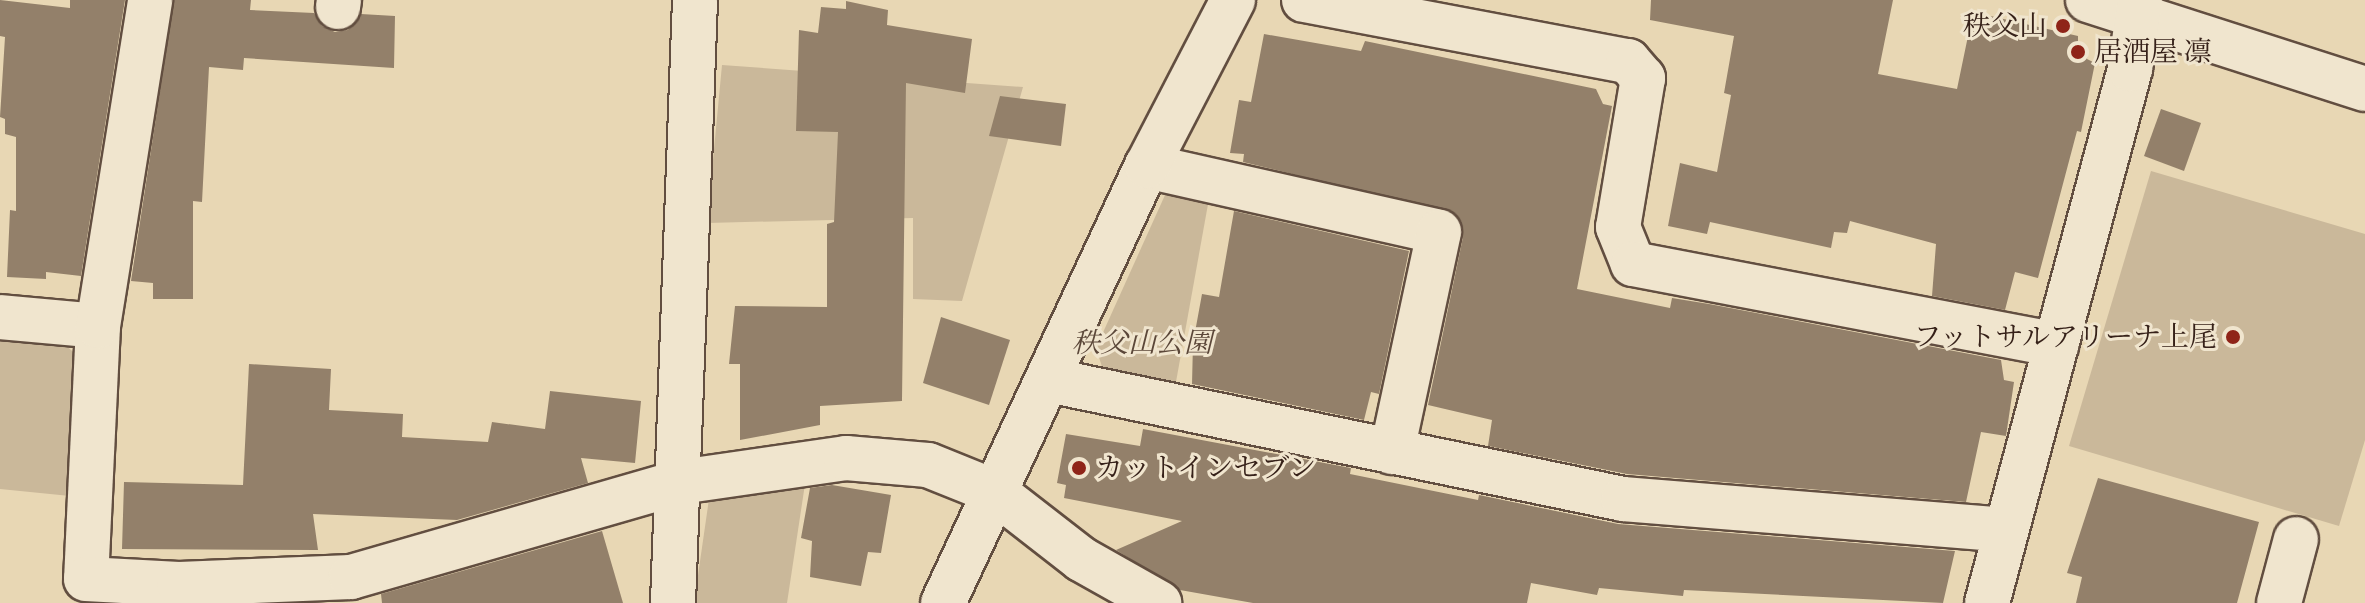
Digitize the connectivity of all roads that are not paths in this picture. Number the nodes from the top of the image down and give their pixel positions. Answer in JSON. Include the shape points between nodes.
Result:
{"nodes":[{"id":1,"x":150,"y":0,"type":"edge"},
{"id":2,"x":695,"y":0,"type":"edge"},
{"id":3,"x":1233,"y":0,"type":"edge"},
{"id":4,"x":1304,"y":0,"type":"edge"},
{"id":5,"x":2088,"y":0,"type":"edge"},
{"id":6,"x":2139,"y":6,"type":"edge"},
{"id":7,"x":2365,"y":89,"type":"edge"},
{"id":8,"x":1147,"y":166,"type":"junction"},
{"id":9,"x":0,"y":317,"type":"edge"},
{"id":10,"x":98,"y":326,"type":"junction"},
{"id":11,"x":2056,"y":345,"type":"junction"},
{"id":12,"x":1048,"y":380,"type":"junction"},
{"id":13,"x":1392,"y":452,"type":"junction"},
{"id":14,"x":680,"y":482,"type":"junction"},
{"id":15,"x":995,"y":492,"type":"junction"},
{"id":16,"x":2006,"y":530,"type":"junction"},
{"id":17,"x":2296,"y":539,"type":"dead end"},
{"id":18,"x":673,"y":603,"type":"edge"},
{"id":19,"x":943,"y":603,"type":"edge"},
{"id":20,"x":1159,"y":603,"type":"edge"},
{"id":21,"x":1987,"y":603,"type":"edge"},
{"id":22,"x":2279,"y":603,"type":"edge"}],
"edges":[{"from":1,"to":10,"type":"street"},
{"from":2,"to":14,"type":"street"},
{"from":3,"to":8,"type":"street"},
{"from":4,"to":11,"type":"street","via":[[1628,61],[1643,78],[1618,227],[1633,264]]},
{"from":5,"to":6,"type":"street"},
{"from":6,"to":7,"type":"street"},
{"from":6,"to":11,"type":"street","via":[[2130,69]]},
{"from":8,"to":12,"type":"street"},
{"from":8,"to":13,"type":"street","via":[[1439,232]]},
{"from":9,"to":10,"type":"street"},
{"from":10,"to":14,"type":"street","via":[[86,579],[179,584],[351,577]]},
{"from":11,"to":16,"type":"street"},
{"from":12,"to":13,"type":"street"},
{"from":12,"to":15,"type":"street"},
{"from":13,"to":16,"type":"street","via":[[1623,499]]},
{"from":14,"to":15,"type":"street","via":[[846,458],[928,465]]},
{"from":14,"to":18,"type":"street"},
{"from":15,"to":19,"type":"street"},
{"from":15,"to":20,"type":"street","via":[[1081,559]]},
{"from":16,"to":21,"type":"street"},
{"from":17,"to":22,"type":"street"}]}
